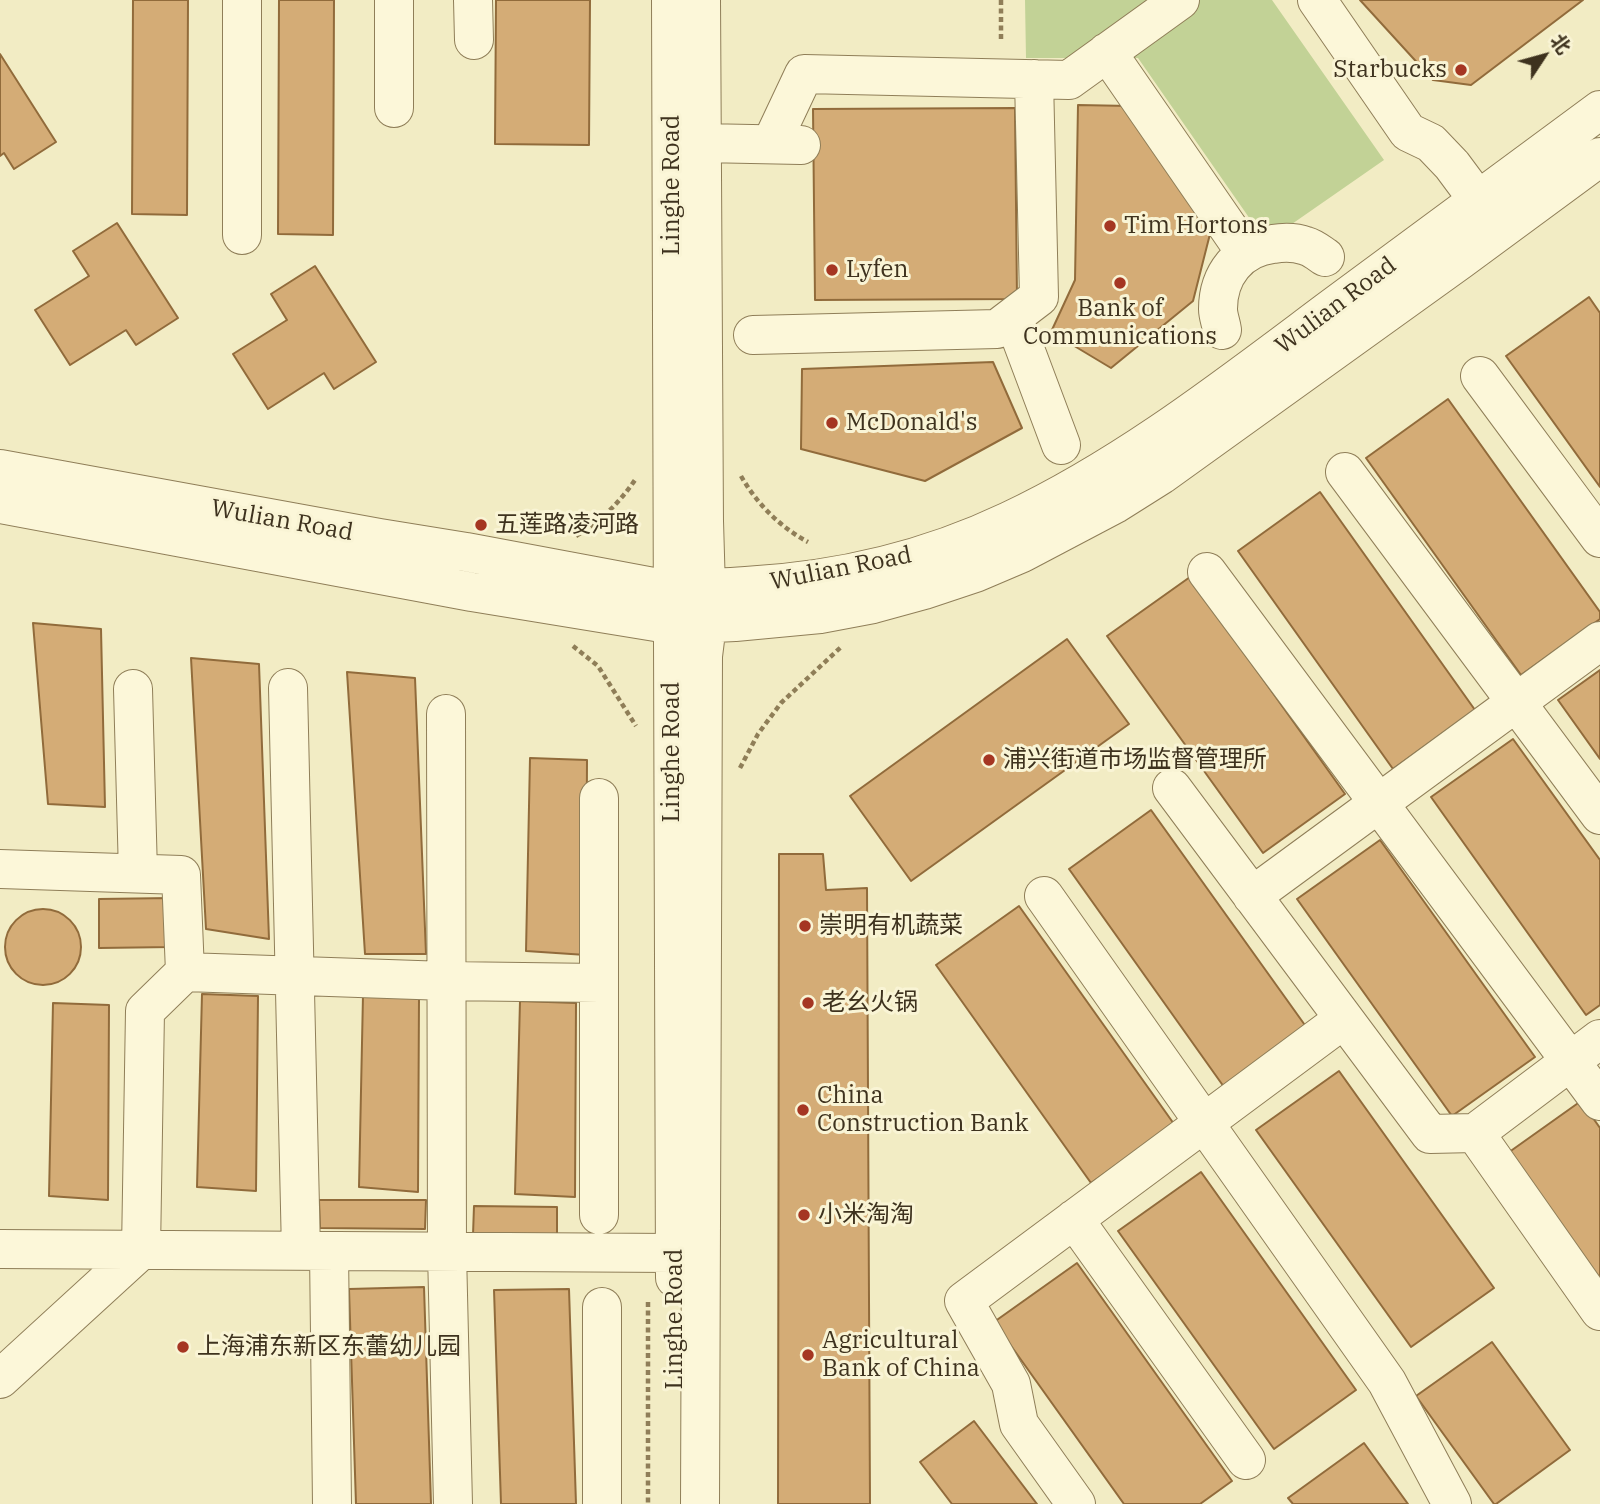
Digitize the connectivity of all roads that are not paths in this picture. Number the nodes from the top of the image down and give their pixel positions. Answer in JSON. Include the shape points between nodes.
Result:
{"nodes":[{"id":1,"x":242,"y":0,"type":"edge"},
{"id":2,"x":394,"y":0,"type":"edge"},
{"id":3,"x":473,"y":0,"type":"edge"},
{"id":4,"x":671,"y":0,"type":"edge"},
{"id":5,"x":701,"y":0,"type":"edge"},
{"id":6,"x":1180,"y":0,"type":"edge"},
{"id":7,"x":1317,"y":0,"type":"edge"},
{"id":8,"x":474,"y":40,"type":"dead end"},
{"id":9,"x":1107,"y":52,"type":"junction"},
{"id":10,"x":1018,"y":78,"type":"junction"},
{"id":11,"x":394,"y":108,"type":"dead end"},
{"id":12,"x":1600,"y":110,"type":"edge"},
{"id":13,"x":702,"y":142,"type":"junction"},
{"id":14,"x":1600,"y":157,"type":"edge"},
{"id":15,"x":1478,"y":200,"type":"junction"},
{"id":16,"x":242,"y":235,"type":"dead end"},
{"id":17,"x":1245,"y":252,"type":"junction"},
{"id":18,"x":1325,"y":257,"type":"dead end"},
{"id":19,"x":1013,"y":317,"type":"junction"},
{"id":20,"x":1222,"y":330,"type":"dead end"},
{"id":21,"x":753,"y":335,"type":"dead end"},
{"id":22,"x":1480,"y":376,"type":"dead end"},
{"id":23,"x":1061,"y":445,"type":"dead end"},
{"id":24,"x":0,"y":469,"type":"edge"},
{"id":25,"x":1345,"y":472,"type":"dead end"},
{"id":26,"x":0,"y":504,"type":"edge"},
{"id":27,"x":1600,"y":538,"type":"edge"},
{"id":28,"x":1207,"y":572,"type":"dead end"},
{"id":29,"x":689,"y":607,"type":"junction"},
{"id":30,"x":1600,"y":641,"type":"edge"},
{"id":31,"x":288,"y":688,"type":"dead end"},
{"id":32,"x":134,"y":689,"type":"dead end"},
{"id":33,"x":1516,"y":702,"type":"junction"},
{"id":34,"x":446,"y":714,"type":"dead end"},
{"id":35,"x":1172,"y":788,"type":"dead end"},
{"id":36,"x":599,"y":798,"type":"dead end"},
{"id":37,"x":1379,"y":803,"type":"junction"},
{"id":38,"x":1600,"y":815,"type":"edge"},
{"id":39,"x":0,"y":869,"type":"edge"},
{"id":40,"x":138,"y":873,"type":"junction"},
{"id":41,"x":1252,"y":896,"type":"junction"},
{"id":42,"x":1044,"y":897,"type":"dead end"},
{"id":43,"x":185,"y":972,"type":"junction"},
{"id":44,"x":295,"y":976,"type":"junction"},
{"id":45,"x":446,"y":981,"type":"junction"},
{"id":46,"x":599,"y":983,"type":"junction"},
{"id":47,"x":1344,"y":1019,"type":"junction"},
{"id":48,"x":1585,"y":1050,"type":"edge"},
{"id":49,"x":1600,"y":1101,"type":"edge"},
{"id":50,"x":1204,"y":1123,"type":"junction"},
{"id":51,"x":1475,"y":1133,"type":"junction"},
{"id":52,"x":599,"y":1215,"type":"dead end"},
{"id":53,"x":1074,"y":1219,"type":"junction"},
{"id":54,"x":0,"y":1249,"type":"edge"},
{"id":55,"x":141,"y":1250,"type":"junction"},
{"id":56,"x":315,"y":1251,"type":"junction"},
{"id":57,"x":447,"y":1252,"type":"junction"},
{"id":58,"x":674,"y":1253,"type":"junction"},
{"id":59,"x":602,"y":1307,"type":"dead end"},
{"id":60,"x":1600,"y":1311,"type":"edge"},
{"id":61,"x":0,"y":1379,"type":"edge"},
{"id":62,"x":1246,"y":1460,"type":"dead end"},
{"id":63,"x":332,"y":1504,"type":"edge"},
{"id":64,"x":453,"y":1504,"type":"edge"},
{"id":65,"x":602,"y":1504,"type":"edge"},
{"id":66,"x":676,"y":1504,"type":"edge"},
{"id":67,"x":700,"y":1504,"type":"edge"},
{"id":68,"x":1076,"y":1504,"type":"edge"},
{"id":69,"x":1452,"y":1504,"type":"edge"}],
"edges":[{"from":1,"to":16,"type":"street"},
{"from":2,"to":11,"type":"street"},
{"from":3,"to":8,"type":"street"},
{"from":4,"to":29,"type":"street","name":"Linghe Road"},
{"from":5,"to":13,"type":"street","name":"Linghe Road"},
{"from":6,"to":9,"type":"street"},
{"from":7,"to":15,"type":"street","via":[[1408,132],[1431,143]]},
{"from":9,"to":10,"type":"street","via":[[1069,80]]},
{"from":9,"to":17,"type":"street"},
{"from":10,"to":13,"type":"street","via":[[804,74],[786,144]]},
{"from":10,"to":19,"type":"street","via":[[1040,297]]},
{"from":12,"to":15,"type":"street","name":"Wulian Road"},
{"from":13,"to":29,"type":"street","name":"Linghe Road"},
{"from":14,"to":29,"type":"street","name":"Wulian Road","via":[[1161,475],[1022,553],[924,590],[820,614]]},
{"from":15,"to":29,"type":"street","name":"Wulian Road","via":[[1152,438],[1097,474],[1007,522],[914,557],[815,580],[764,585]]},
{"from":17,"to":18,"type":"street","via":[[1288,242]]},
{"from":17,"to":20,"type":"street","via":[[1225,277],[1219,296]]},
{"from":19,"to":21,"type":"street","via":[[997,329]]},
{"from":19,"to":23,"type":"street"},
{"from":22,"to":27,"type":"street"},
{"from":24,"to":29,"type":"street","name":"Wulian Road","via":[[621,582]]},
{"from":25,"to":33,"type":"street"},
{"from":26,"to":29,"type":"street","name":"Wulian Road","via":[[472,592]]},
{"from":28,"to":37,"type":"street"},
{"from":29,"to":58,"type":"street","name":"Linghe Road","via":[[672,763]]},
{"from":29,"to":67,"type":"street","name":"Linghe Road","via":[[703,676]]},
{"from":30,"to":33,"type":"street"},
{"from":31,"to":44,"type":"street"},
{"from":32,"to":40,"type":"street"},
{"from":33,"to":37,"type":"street"},
{"from":33,"to":38,"type":"street"},
{"from":34,"to":45,"type":"street"},
{"from":35,"to":41,"type":"street"},
{"from":36,"to":46,"type":"street"},
{"from":37,"to":41,"type":"street"},
{"from":37,"to":48,"type":"street"},
{"from":39,"to":40,"type":"street"},
{"from":40,"to":43,"type":"street","via":[[181,875]]},
{"from":41,"to":47,"type":"street"},
{"from":42,"to":50,"type":"street"},
{"from":43,"to":44,"type":"street"},
{"from":43,"to":55,"type":"street","via":[[145,1012]]},
{"from":44,"to":45,"type":"street"},
{"from":44,"to":56,"type":"street"},
{"from":45,"to":46,"type":"street"},
{"from":45,"to":57,"type":"street"},
{"from":46,"to":52,"type":"street"},
{"from":47,"to":50,"type":"street"},
{"from":47,"to":51,"type":"street","via":[[1430,1134]]},
{"from":48,"to":49,"type":"street"},
{"from":48,"to":51,"type":"street"},
{"from":50,"to":53,"type":"street"},
{"from":50,"to":69,"type":"street","via":[[1387,1382]]},
{"from":51,"to":60,"type":"street"},
{"from":53,"to":62,"type":"street"},
{"from":53,"to":68,"type":"street","via":[[964,1301],[1011,1384],[1019,1424]]},
{"from":54,"to":55,"type":"street"},
{"from":55,"to":56,"type":"street"},
{"from":55,"to":61,"type":"street"},
{"from":56,"to":57,"type":"street"},
{"from":56,"to":63,"type":"street"},
{"from":57,"to":58,"type":"street"},
{"from":57,"to":64,"type":"street"},
{"from":58,"to":66,"type":"street","name":"Linghe Road"},
{"from":59,"to":65,"type":"street"}]}
